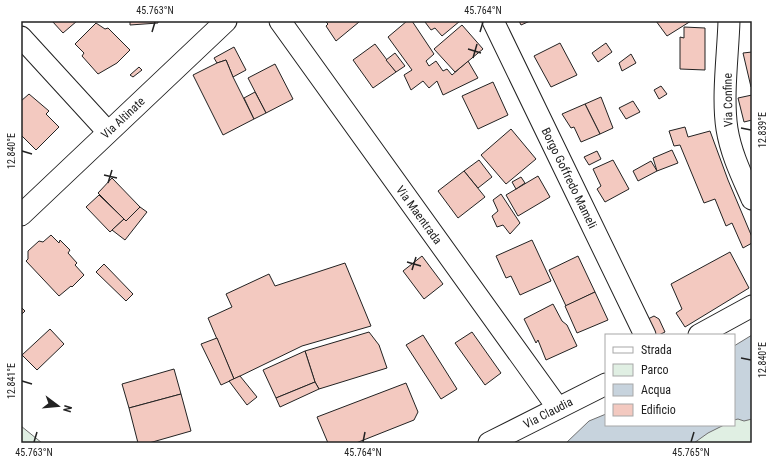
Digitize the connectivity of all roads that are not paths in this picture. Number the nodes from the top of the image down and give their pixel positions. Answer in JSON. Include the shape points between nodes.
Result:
{"nodes":[{"id":1,"x":226,"y":21,"type":"edge"},
{"id":2,"x":280,"y":21,"type":"edge"},
{"id":3,"x":493,"y":21,"type":"edge"},
{"id":4,"x":729,"y":21,"type":"edge"},
{"id":5,"x":21,"y":37,"type":"edge"},
{"id":6,"x":108,"y":132,"type":"junction"},
{"id":7,"x":752,"y":199,"type":"edge"},
{"id":8,"x":21,"y":215,"type":"edge"},
{"id":9,"x":752,"y":306,"type":"edge"},
{"id":10,"x":644,"y":334,"type":"edge"},
{"id":11,"x":701,"y":334,"type":"edge"},
{"id":12,"x":605,"y":384,"type":"edge"},
{"id":13,"x":558,"y":408,"type":"junction"},
{"id":14,"x":489,"y":443,"type":"edge"}],
"edges":[{"from":1,"to":6,"type":"street","name":"Via Altinate"},
{"from":2,"to":13,"type":"street","name":"Via Maentrada"},
{"from":3,"to":10,"type":"street","name":"Borgo Goffredo Mameli"},
{"from":4,"to":7,"type":"street","name":"Via Confine","via":[[727,129],[733,154]]},
{"from":5,"to":6,"type":"street"},
{"from":6,"to":8,"type":"street","name":"Via Altinate"},
{"from":9,"to":11,"type":"street"},
{"from":12,"to":13,"type":"street","name":"Via Claudia"},
{"from":13,"to":14,"type":"street","name":"Via Claudia"}]}
